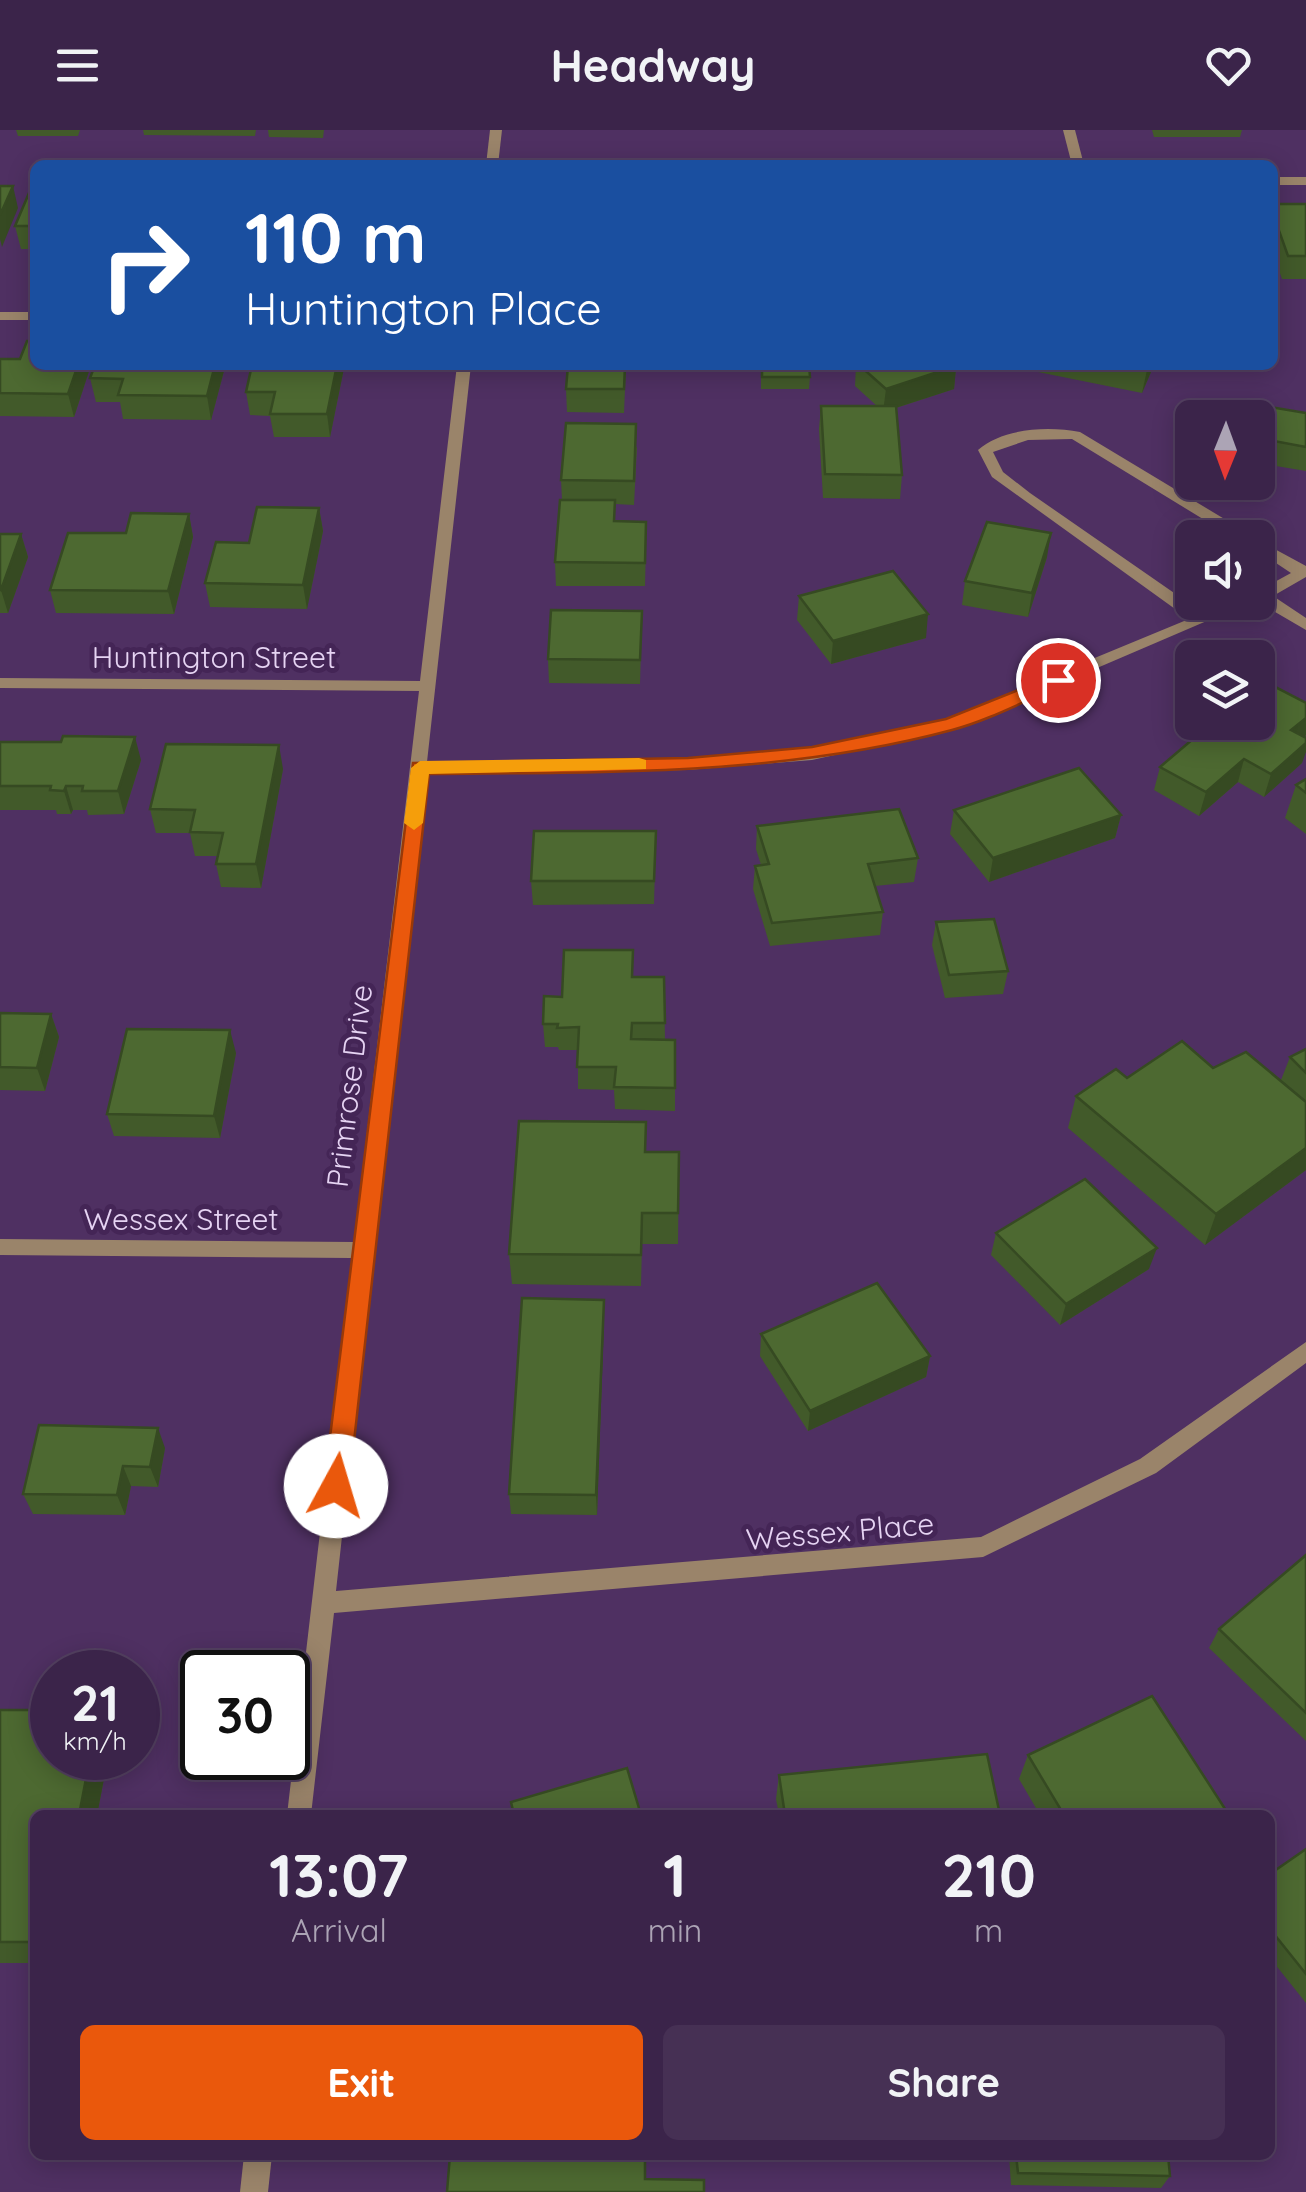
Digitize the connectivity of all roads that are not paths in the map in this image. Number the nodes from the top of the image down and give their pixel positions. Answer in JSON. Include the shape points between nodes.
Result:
{"nodes":[{"id":1,"x":496,"y":130,"type":"edge"},
{"id":2,"x":1069,"y":130,"type":"edge"},
{"id":3,"x":493,"y":160,"type":"edge"},
{"id":4,"x":1077,"y":160,"type":"edge"},
{"id":5,"x":1278,"y":181,"type":"edge"},
{"id":6,"x":1306,"y":181,"type":"edge"},
{"id":7,"x":0,"y":316,"type":"edge"},
{"id":8,"x":30,"y":316,"type":"edge"},
{"id":9,"x":463,"y":370,"type":"edge"},
{"id":10,"x":1216,"y":520,"type":"edge"},
{"id":11,"x":1275,"y":554,"type":"edge"},
{"id":12,"x":1304,"y":572,"type":"edge"},
{"id":13,"x":1275,"y":588,"type":"edge"},
{"id":14,"x":1175,"y":601,"type":"edge"},
{"id":15,"x":1275,"y":605,"type":"edge"},
{"id":16,"x":1202,"y":620,"type":"edge"},
{"id":17,"x":1306,"y":624,"type":"edge"},
{"id":18,"x":0,"y":683,"type":"edge"},
{"id":19,"x":428,"y":686,"type":"junction"},
{"id":20,"x":420,"y":768,"type":"junction"},
{"id":21,"x":0,"y":1248,"type":"edge"},
{"id":22,"x":362,"y":1250,"type":"junction"},
{"id":23,"x":1306,"y":1351,"type":"edge"},
{"id":24,"x":324,"y":1603,"type":"junction"},
{"id":25,"x":299,"y":1810,"type":"edge"},
{"id":26,"x":257,"y":2160,"type":"edge"},
{"id":27,"x":254,"y":2192,"type":"edge"}],
"edges":[{"from":1,"to":3,"type":"street"},
{"from":2,"to":4,"type":"street"},
{"from":5,"to":6,"type":"street"},
{"from":7,"to":8,"type":"street"},
{"from":9,"to":19,"type":"street","name":"Primrose Drive"},
{"from":10,"to":14,"type":"street","via":[[1075,434],[1002,439],[985,450],[997,474]]},
{"from":11,"to":12,"type":"street"},
{"from":12,"to":13,"type":"street"},
{"from":15,"to":17,"type":"street"},
{"from":16,"to":20,"type":"street","via":[[950,724],[812,754],[688,764]]},
{"from":18,"to":19,"type":"street","name":"Huntington Street"},
{"from":19,"to":20,"type":"street","name":"Primrose Drive"},
{"from":20,"to":22,"type":"street","name":"Primrose Drive"},
{"from":21,"to":22,"type":"street","name":"Wessex Street"},
{"from":22,"to":24,"type":"street","name":"Primrose Drive"},
{"from":23,"to":24,"type":"street","name":"Wessex Place","via":[[1148,1466],[984,1548]]},
{"from":24,"to":25,"type":"street","name":"Primrose Drive"},
{"from":26,"to":27,"type":"street"}]}
